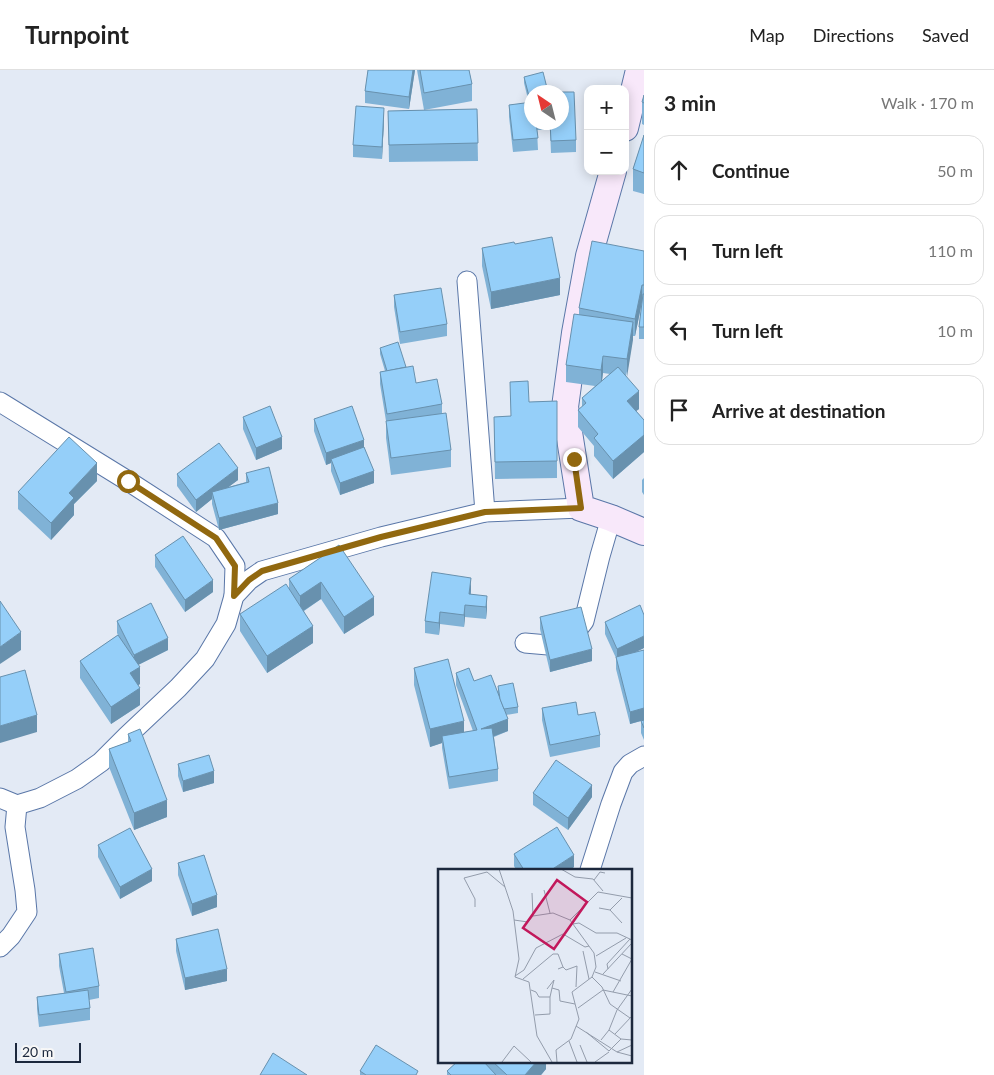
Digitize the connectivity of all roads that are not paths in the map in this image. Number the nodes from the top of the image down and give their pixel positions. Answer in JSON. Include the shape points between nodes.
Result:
{"nodes":[{"id":1,"x":639,"y":70,"type":"edge"},
{"id":2,"x":629,"y":111,"type":"edge"},
{"id":3,"x":612,"y":175,"type":"edge"},
{"id":4,"x":467,"y":281,"type":"dead end"},
{"id":5,"x":0,"y":402,"type":"edge"},
{"id":6,"x":581,"y":508,"type":"junction"},
{"id":7,"x":485,"y":512,"type":"junction"},
{"id":8,"x":611,"y":518,"type":"junction"},
{"id":9,"x":644,"y":532,"type":"edge"},
{"id":10,"x":234,"y":596,"type":"junction"},
{"id":11,"x":525,"y":643,"type":"dead end"},
{"id":12,"x":644,"y":756,"type":"edge"},
{"id":13,"x":8,"y":802,"type":"edge"},
{"id":14,"x":590,"y":869,"type":"edge"},
{"id":15,"x":0,"y":947,"type":"edge"}],
"edges":[{"from":1,"to":2,"type":"street"},
{"from":3,"to":6,"type":"street","via":[[589,256],[565,407]]},
{"from":4,"to":7,"type":"street"},
{"from":5,"to":10,"type":"street","via":[[216,538],[235,566]]},
{"from":6,"to":7,"type":"street"},
{"from":6,"to":8,"type":"street"},
{"from":7,"to":10,"type":"street","via":[[262,571]]},
{"from":8,"to":9,"type":"street"},
{"from":8,"to":11,"type":"street","via":[[584,621],[564,641],[548,645]]},
{"from":10,"to":13,"type":"street","via":[[226,624],[205,659],[101,762],[40,798]]},
{"from":12,"to":14,"type":"street","via":[[623,772]]},
{"from":13,"to":15,"type":"street","via":[[15,827],[27,912]]}]}
